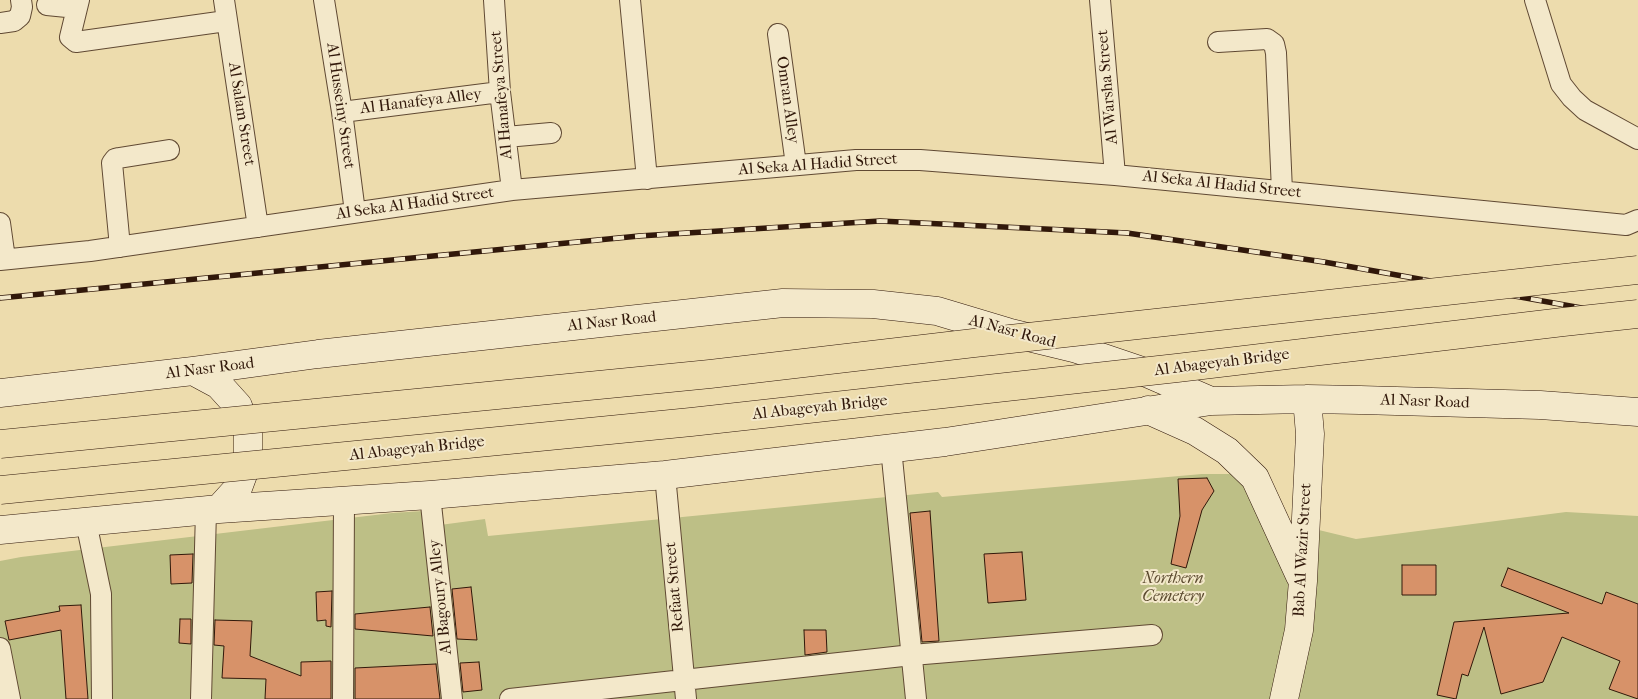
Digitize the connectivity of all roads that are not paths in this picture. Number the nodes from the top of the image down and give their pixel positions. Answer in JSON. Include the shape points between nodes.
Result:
{"nodes":[{"id":1,"x":21,"y":0,"type":"edge"},
{"id":2,"x":224,"y":0,"type":"edge"},
{"id":3,"x":324,"y":0,"type":"edge"},
{"id":4,"x":494,"y":0,"type":"edge"},
{"id":5,"x":630,"y":0,"type":"edge"},
{"id":6,"x":1100,"y":0,"type":"edge"},
{"id":7,"x":1535,"y":0,"type":"edge"},
{"id":8,"x":47,"y":4,"type":"dead end"},
{"id":9,"x":78,"y":4,"type":"edge"},
{"id":10,"x":226,"y":21,"type":"junction"},
{"id":11,"x":0,"y":23,"type":"edge"},
{"id":12,"x":778,"y":34,"type":"dead end"},
{"id":13,"x":1218,"y":42,"type":"dead end"},
{"id":14,"x":500,"y":92,"type":"junction"},
{"id":15,"x":342,"y":112,"type":"junction"},
{"id":16,"x":551,"y":134,"type":"dead end"},
{"id":17,"x":506,"y":137,"type":"junction"},
{"id":18,"x":1638,"y":139,"type":"edge"},
{"id":19,"x":169,"y":150,"type":"dead end"},
{"id":20,"x":796,"y":165,"type":"junction"},
{"id":21,"x":1115,"y":175,"type":"junction"},
{"id":22,"x":647,"y":179,"type":"junction"},
{"id":23,"x":512,"y":190,"type":"junction"},
{"id":24,"x":1282,"y":191,"type":"junction"},
{"id":25,"x":355,"y":212,"type":"junction"},
{"id":26,"x":1638,"y":220,"type":"edge"},
{"id":27,"x":0,"y":223,"type":"edge"},
{"id":28,"x":258,"y":227,"type":"junction"},
{"id":29,"x":120,"y":247,"type":"junction"},
{"id":30,"x":3,"y":260,"type":"edge"},
{"id":31,"x":1638,"y":270,"type":"edge"},
{"id":32,"x":1638,"y":314,"type":"edge"},
{"id":33,"x":194,"y":372,"type":"junction"},
{"id":34,"x":0,"y":393,"type":"edge"},
{"id":35,"x":1307,"y":399,"type":"junction"},
{"id":36,"x":1211,"y":401,"type":"junction"},
{"id":37,"x":1148,"y":410,"type":"junction"},
{"id":38,"x":1638,"y":412,"type":"edge"},
{"id":39,"x":0,"y":444,"type":"edge"},
{"id":40,"x":891,"y":448,"type":"junction"},
{"id":41,"x":664,"y":475,"type":"junction"},
{"id":42,"x":0,"y":490,"type":"edge"},
{"id":43,"x":430,"y":495,"type":"junction"},
{"id":44,"x":344,"y":501,"type":"junction"},
{"id":45,"x":212,"y":510,"type":"junction"},
{"id":46,"x":86,"y":522,"type":"junction"},
{"id":47,"x":0,"y":530,"type":"edge"},
{"id":48,"x":1303,"y":581,"type":"junction"},
{"id":49,"x":1152,"y":635,"type":"dead end"},
{"id":50,"x":0,"y":648,"type":"edge"},
{"id":51,"x":912,"y":656,"type":"junction"},
{"id":52,"x":685,"y":689,"type":"edge"},
{"id":53,"x":10,"y":699,"type":"edge"},
{"id":54,"x":102,"y":699,"type":"edge"},
{"id":55,"x":201,"y":699,"type":"edge"},
{"id":56,"x":343,"y":699,"type":"edge"},
{"id":57,"x":452,"y":699,"type":"edge"},
{"id":58,"x":510,"y":699,"type":"edge"},
{"id":59,"x":916,"y":699,"type":"edge"},
{"id":60,"x":1284,"y":699,"type":"edge"}],
"edges":[{"from":1,"to":11,"type":"street","via":[[20,16],[14,21]]},
{"from":2,"to":10,"type":"street","name":"Al Salam Street"},
{"from":3,"to":15,"type":"street","name":"Al Husseiny Street"},
{"from":4,"to":14,"type":"street","name":"Al Hanafeya Street"},
{"from":5,"to":22,"type":"street"},
{"from":6,"to":21,"type":"street","name":"Al Warsha Street"},
{"from":7,"to":18,"type":"street","via":[[1561,84],[1585,110]]},
{"from":8,"to":9,"type":"street"},
{"from":9,"to":10,"type":"street","via":[[70,37],[80,43]]},
{"from":10,"to":28,"type":"street","name":"Al Salam Street"},
{"from":12,"to":20,"type":"street","name":"Omran Alley"},
{"from":13,"to":24,"type":"street","via":[[1267,39],[1274,44]]},
{"from":14,"to":15,"type":"street","name":"Al Hanafeya Alley"},
{"from":14,"to":17,"type":"street","name":"Al Hanafeya Street"},
{"from":15,"to":25,"type":"street","name":"Al Husseiny Street"},
{"from":16,"to":17,"type":"street"},
{"from":17,"to":23,"type":"street","name":"Al Hanafeya Street"},
{"from":19,"to":29,"type":"street","via":[[114,159]]},
{"from":20,"to":21,"type":"street","name":"Al Seka Al Hadid Street","via":[[856,160],[920,160]]},
{"from":20,"to":22,"type":"street","name":"Al Seka Al Hadid Street"},
{"from":21,"to":24,"type":"street","name":"Al Seka Al Hadid Street"},
{"from":22,"to":23,"type":"street","name":"Al Seka Al Hadid Street"},
{"from":23,"to":25,"type":"street","name":"Al Seka Al Hadid Street"},
{"from":24,"to":26,"type":"street","name":"Al Seka Al Hadid Street","via":[[1626,225]]},
{"from":25,"to":28,"type":"street","name":"Al Seka Al Hadid Street"},
{"from":27,"to":30,"type":"street"},
{"from":28,"to":29,"type":"street","name":"Al Seka Al Hadid Street"},
{"from":29,"to":30,"type":"street","name":"Al Seka Al Hadid Street"},
{"from":31,"to":39,"type":"highway","bridge":true,"via":[[710,374]]},
{"from":32,"to":42,"type":"highway","name":"Al Abageyah Bridge","bridge":true,"via":[[691,422]]},
{"from":33,"to":34,"type":"street","name":"Al Nasr Road"},
{"from":33,"to":36,"type":"street","name":"Al Nasr Road","via":[[318,354],[783,303],[873,304],[937,311],[1077,349],[1142,370]]},
{"from":33,"to":45,"type":"street","via":[[219,385],[232,399],[248,433],[248,462],[238,488]]},
{"from":35,"to":36,"type":"street","name":"Al Nasr Road"},
{"from":35,"to":38,"type":"street","name":"Al Nasr Road","via":[[1540,405]]},
{"from":35,"to":48,"type":"street","name":"Bab Al Wazir Street","via":[[1310,434]]},
{"from":36,"to":37,"type":"street","name":"Al Nasr Road"},
{"from":37,"to":40,"type":"street","name":"Al Nasr Road"},
{"from":37,"to":48,"type":"street","via":[[1195,431],[1227,452],[1255,478]]},
{"from":40,"to":41,"type":"street","name":"Al Nasr Road"},
{"from":40,"to":51,"type":"street"},
{"from":41,"to":43,"type":"street","name":"Al Nasr Road"},
{"from":41,"to":52,"type":"street","name":"Refaat Street"},
{"from":43,"to":44,"type":"street","name":"Al Nasr Road"},
{"from":43,"to":57,"type":"street","name":"Al Bagoury Alley"},
{"from":44,"to":45,"type":"street","name":"Al Nasr Road"},
{"from":44,"to":56,"type":"street"},
{"from":45,"to":46,"type":"street","name":"Al Nasr Road"},
{"from":45,"to":55,"type":"street"},
{"from":46,"to":47,"type":"street","name":"Al Nasr Road"},
{"from":46,"to":54,"type":"street","via":[[101,594]]},
{"from":48,"to":60,"type":"street","name":"Bab Al Wazir Street","via":[[1299,630]]},
{"from":49,"to":51,"type":"street"},
{"from":50,"to":53,"type":"street"},
{"from":51,"to":52,"type":"street"},
{"from":51,"to":59,"type":"street"},
{"from":52,"to":58,"type":"street"}]}
